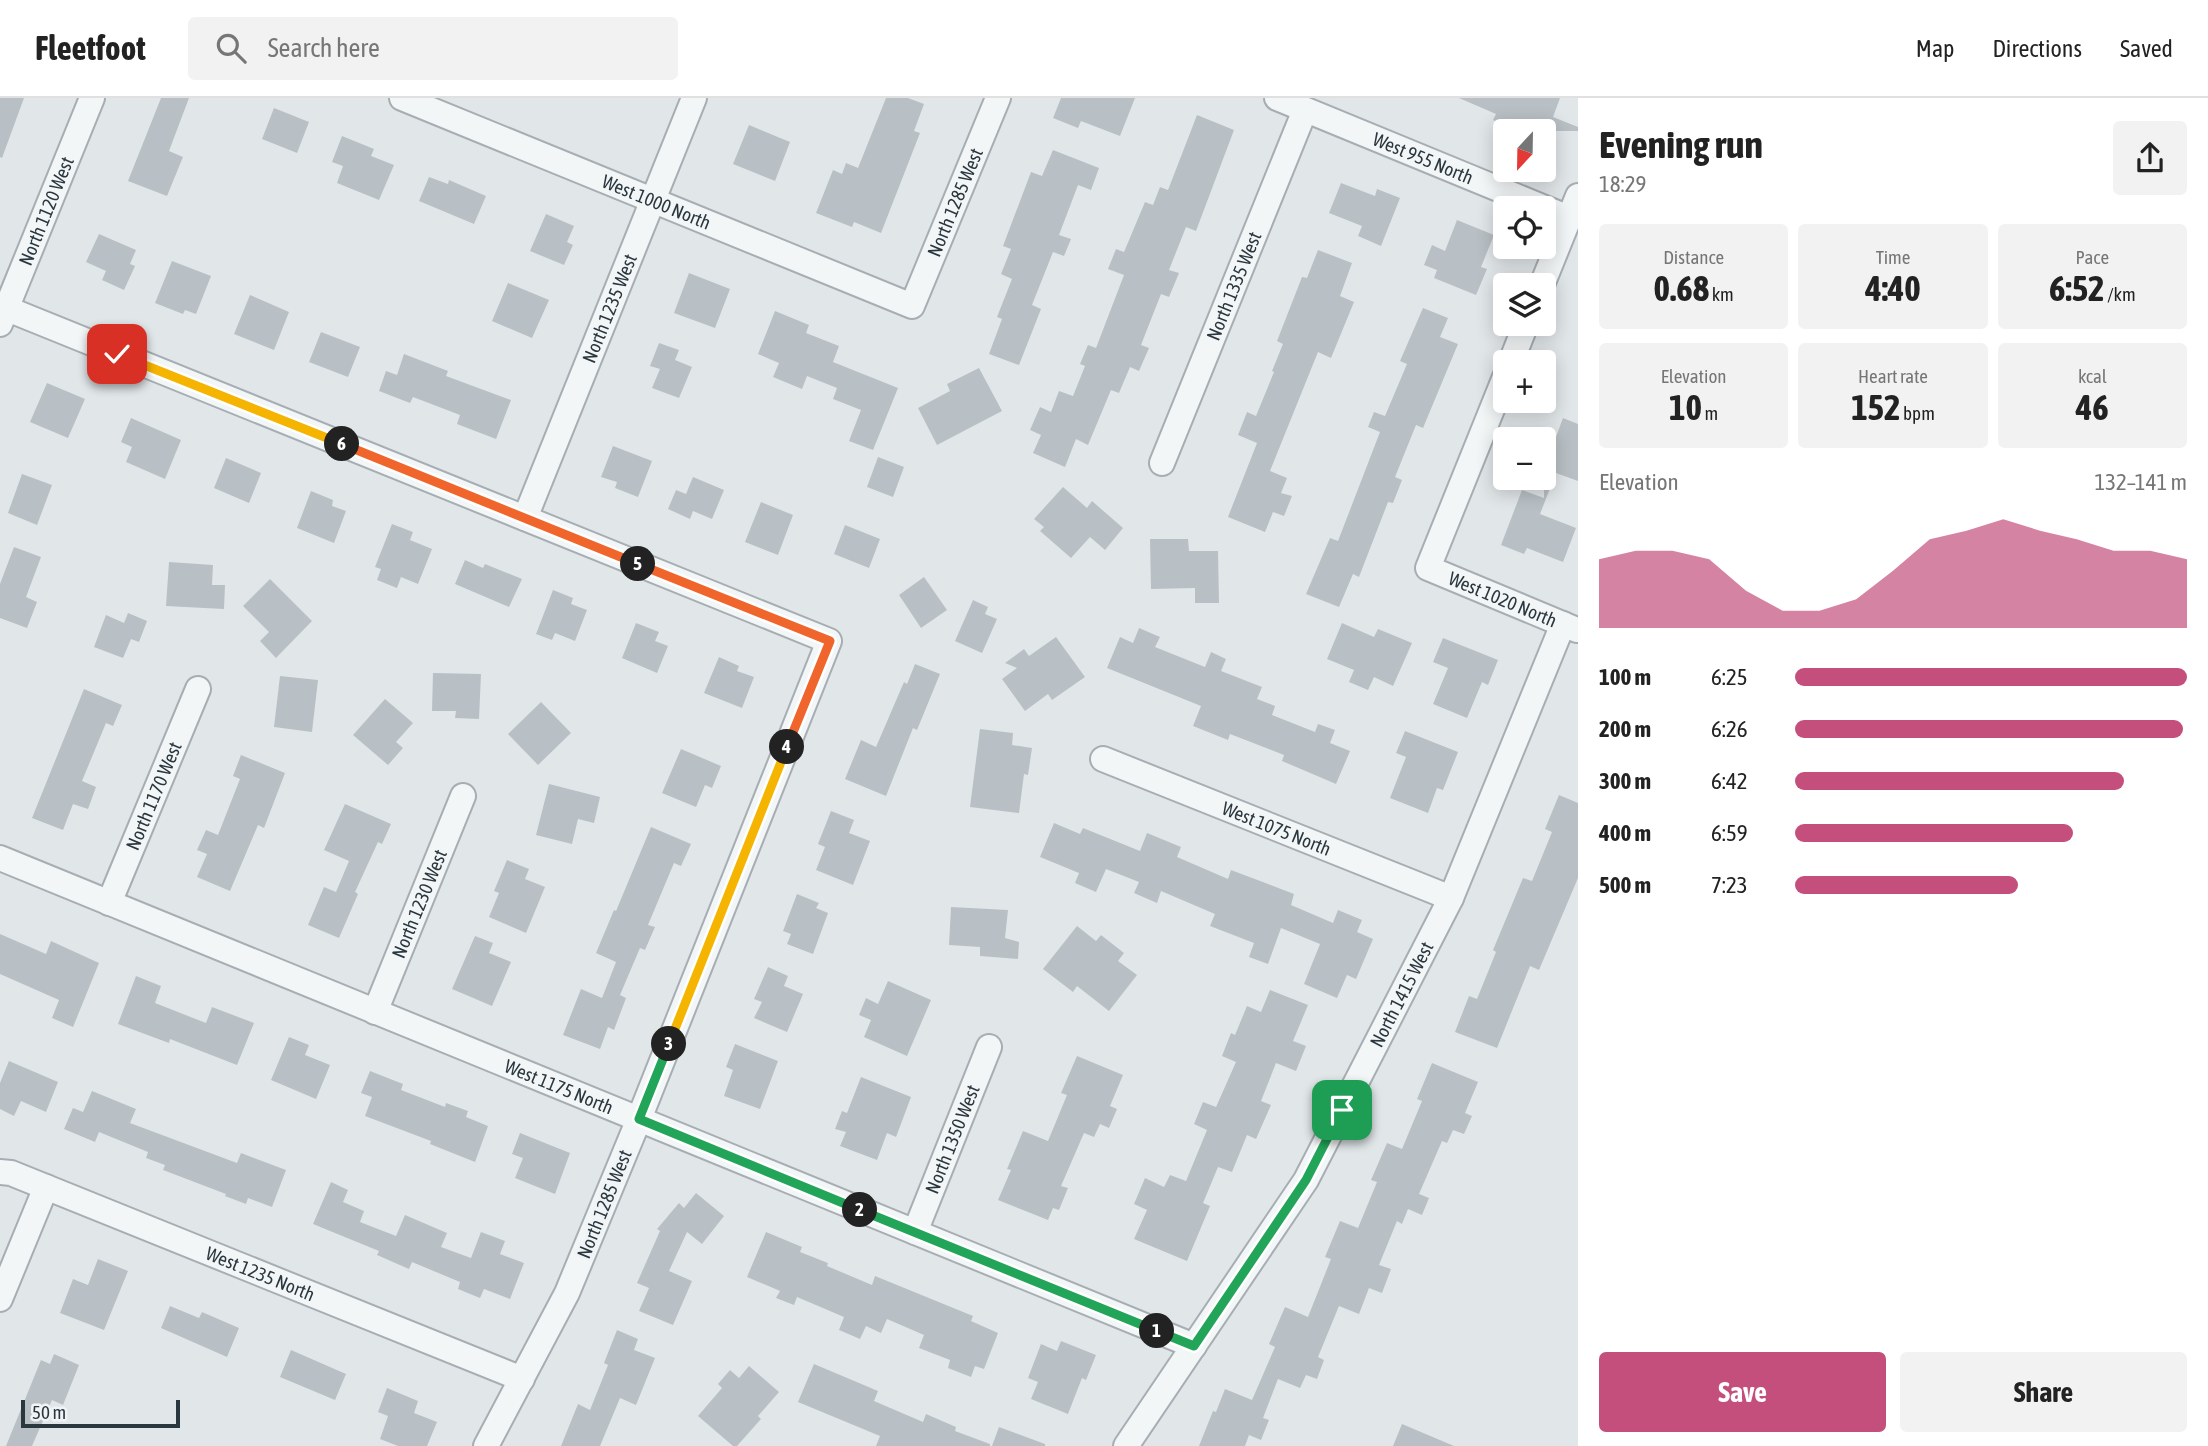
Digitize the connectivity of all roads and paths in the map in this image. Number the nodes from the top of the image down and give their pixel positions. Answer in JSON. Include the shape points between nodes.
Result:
{"nodes":[{"id":1,"x":92,"y":98,"type":"edge"},
{"id":2,"x":402,"y":98,"type":"edge"},
{"id":3,"x":694,"y":98,"type":"edge"},
{"id":4,"x":998,"y":98,"type":"edge"},
{"id":5,"x":1277,"y":98,"type":"edge"},
{"id":6,"x":1306,"y":110,"type":"junction"},
{"id":7,"x":652,"y":200,"type":"junction"},
{"id":8,"x":1574,"y":207,"type":"edge"},
{"id":9,"x":1547,"y":273,"type":"edge"},
{"id":10,"x":912,"y":306,"type":"joint"},
{"id":11,"x":2,"y":313,"type":"edge"},
{"id":12,"x":1493,"y":407,"type":"edge"},
{"id":13,"x":1162,"y":463,"type":"dead end"},
{"id":14,"x":525,"y":518,"type":"junction"},
{"id":15,"x":1571,"y":627,"type":"edge"},
{"id":16,"x":198,"y":689,"type":"dead end"},
{"id":17,"x":1103,"y":759,"type":"dead end"},
{"id":18,"x":463,"y":796,"type":"dead end"},
{"id":19,"x":0,"y":858,"type":"edge"},
{"id":20,"x":1451,"y":898,"type":"junction"},
{"id":21,"x":109,"y":903,"type":"junction"},
{"id":22,"x":376,"y":1012,"type":"junction"},
{"id":23,"x":989,"y":1047,"type":"dead end"},
{"id":24,"x":639,"y":1119,"type":"junction"},
{"id":25,"x":0,"y":1172,"type":"edge"},
{"id":26,"x":46,"y":1187,"type":"junction"},
{"id":27,"x":915,"y":1232,"type":"junction"},
{"id":28,"x":0,"y":1299,"type":"edge"},
{"id":29,"x":1194,"y":1346,"type":"junction"},
{"id":30,"x":522,"y":1379,"type":"junction"},
{"id":31,"x":486,"y":1446,"type":"edge"},
{"id":32,"x":1126,"y":1446,"type":"edge"}],
"edges":[{"from":1,"to":11,"type":"street","name":"North 1120 West"},
{"from":2,"to":7,"type":"street","name":"West 1000 North"},
{"from":3,"to":7,"type":"street","name":"North 1235 West"},
{"from":4,"to":10,"type":"street","name":"North 1285 West"},
{"from":5,"to":6,"type":"street","name":"West 955 North"},
{"from":6,"to":8,"type":"street","name":"West 955 North"},
{"from":6,"to":13,"type":"street","name":"North 1335 West"},
{"from":7,"to":10,"type":"street","name":"West 1000 North"},
{"from":7,"to":14,"type":"street","name":"North 1235 West"},
{"from":8,"to":9,"type":"street"},
{"from":11,"to":14,"type":"street"},
{"from":12,"to":15,"type":"street","name":"West 1020 North","via":[[1428,568]]},
{"from":14,"to":24,"type":"street","name":"North 1285 West","via":[[830,641]]},
{"from":15,"to":20,"type":"street","name":"North 1415 West"},
{"from":16,"to":21,"type":"street","name":"North 1170 West"},
{"from":17,"to":20,"type":"street","name":"West 1075 North"},
{"from":18,"to":22,"type":"street","name":"North 1230 West"},
{"from":19,"to":21,"type":"street","name":"West 1175 North"},
{"from":20,"to":29,"type":"street","name":"North 1415 West","via":[[1306,1180]]},
{"from":21,"to":22,"type":"street","name":"West 1175 North"},
{"from":22,"to":24,"type":"street","name":"West 1175 North"},
{"from":23,"to":27,"type":"street","name":"North 1350 West"},
{"from":24,"to":27,"type":"street","name":"West 1175 North"},
{"from":24,"to":30,"type":"street","name":"North 1285 West","via":[[568,1293]]},
{"from":25,"to":26,"type":"street","name":"West 1235 North"},
{"from":26,"to":28,"type":"street"},
{"from":26,"to":30,"type":"street","name":"West 1235 North"},
{"from":27,"to":29,"type":"street","name":"West 1175 North"},
{"from":29,"to":32,"type":"street","name":"North 1415 West"},
{"from":30,"to":31,"type":"street","name":"North 1285 West"}]}
